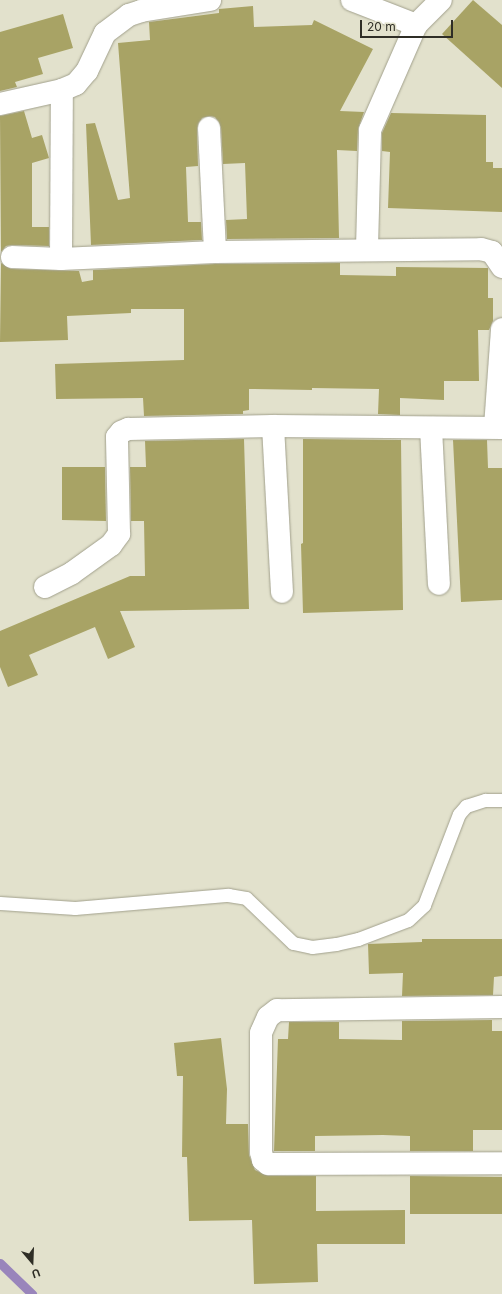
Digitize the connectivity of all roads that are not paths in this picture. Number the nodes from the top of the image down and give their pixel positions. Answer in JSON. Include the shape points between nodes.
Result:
{"nodes":[{"id":1,"x":210,"y":0,"type":"edge"},
{"id":2,"x":352,"y":0,"type":"edge"},
{"id":3,"x":441,"y":0,"type":"edge"},
{"id":4,"x":416,"y":25,"type":"junction"},
{"id":5,"x":62,"y":90,"type":"junction"},
{"id":6,"x":0,"y":104,"type":"edge"},
{"id":7,"x":209,"y":128,"type":"dead end"},
{"id":8,"x":367,"y":248,"type":"junction"},
{"id":9,"x":216,"y":252,"type":"junction"},
{"id":10,"x":12,"y":257,"type":"dead end"},
{"id":11,"x":61,"y":259,"type":"junction"},
{"id":12,"x":502,"y":266,"type":"edge"},
{"id":13,"x":502,"y":329,"type":"edge"},
{"id":14,"x":273,"y":426,"type":"junction"},
{"id":15,"x":431,"y":428,"type":"junction"},
{"id":16,"x":499,"y":428,"type":"edge"},
{"id":17,"x":439,"y":584,"type":"dead end"},
{"id":18,"x":45,"y":587,"type":"dead end"},
{"id":19,"x":282,"y":592,"type":"dead end"},
{"id":20,"x":502,"y":800,"type":"edge"},
{"id":21,"x":0,"y":903,"type":"edge"},
{"id":22,"x":502,"y":1007,"type":"edge"},
{"id":23,"x":502,"y":1163,"type":"edge"}],
"edges":[{"from":1,"to":5,"type":"street","via":[[141,11],[115,23],[105,33],[80,80]]},
{"from":2,"to":4,"type":"street"},
{"from":3,"to":4,"type":"street"},
{"from":4,"to":8,"type":"street","via":[[370,130]]},
{"from":5,"to":6,"type":"street"},
{"from":5,"to":11,"type":"street"},
{"from":7,"to":9,"type":"street"},
{"from":8,"to":9,"type":"street"},
{"from":8,"to":12,"type":"street","via":[[481,249],[492,252]]},
{"from":9,"to":11,"type":"street"},
{"from":10,"to":11,"type":"street"},
{"from":13,"to":16,"type":"street"},
{"from":14,"to":15,"type":"street"},
{"from":14,"to":18,"type":"street","via":[[128,429],[121,432],[117,437],[119,534],[111,545],[72,573]]},
{"from":14,"to":19,"type":"street"},
{"from":15,"to":16,"type":"street"},
{"from":15,"to":17,"type":"street"},
{"from":20,"to":21,"type":"lane","via":[[485,800],[466,806],[459,814],[424,905],[408,920],[358,939],[336,944],[312,948],[293,943],[246,898],[228,895],[75,908]]},
{"from":22,"to":23,"type":"street","via":[[277,1010],[268,1017],[261,1033],[261,1152],[263,1160],[268,1164]]}]}
